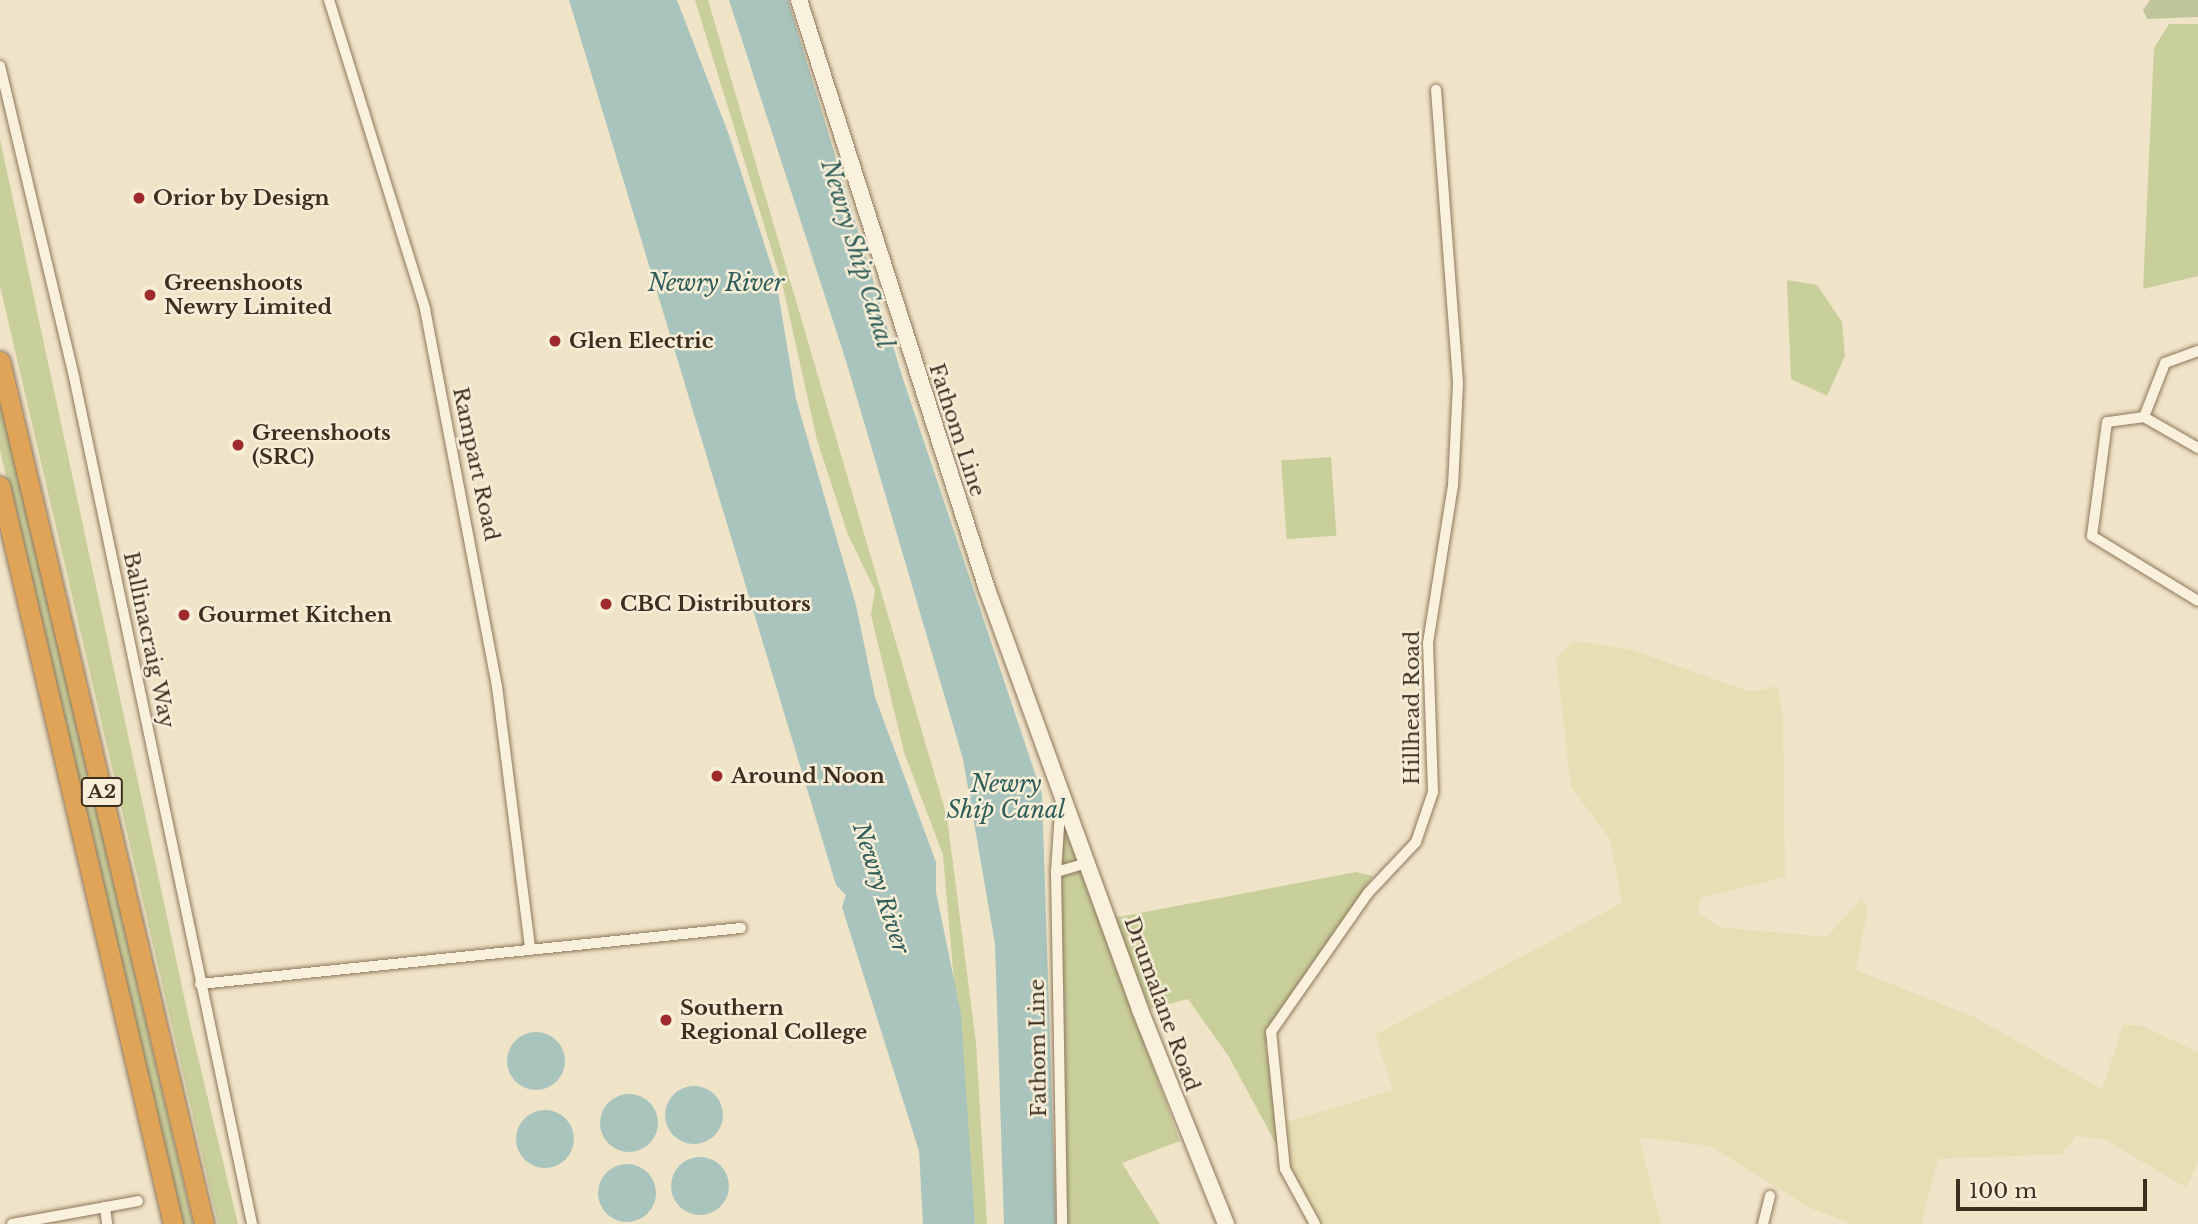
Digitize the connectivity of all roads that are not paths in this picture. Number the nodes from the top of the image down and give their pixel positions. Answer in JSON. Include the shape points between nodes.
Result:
{"nodes":[{"id":1,"x":329,"y":0,"type":"edge"},
{"id":2,"x":799,"y":0,"type":"edge"},
{"id":3,"x":0,"y":66,"type":"edge"},
{"id":4,"x":1436,"y":90,"type":"dead end"},
{"id":5,"x":2198,"y":351,"type":"edge"},
{"id":6,"x":0,"y":361,"type":"edge"},
{"id":7,"x":2144,"y":418,"type":"junction"},
{"id":8,"x":2198,"y":448,"type":"edge"},
{"id":9,"x":0,"y":486,"type":"edge"},
{"id":10,"x":2198,"y":601,"type":"edge"},
{"id":11,"x":1061,"y":797,"type":"junction"},
{"id":12,"x":1087,"y":863,"type":"junction"},
{"id":13,"x":1056,"y":872,"type":"junction"},
{"id":14,"x":741,"y":928,"type":"dead end"},
{"id":15,"x":530,"y":948,"type":"junction"},
{"id":16,"x":200,"y":984,"type":"junction"},
{"id":17,"x":1770,"y":1196,"type":"dead end"},
{"id":18,"x":138,"y":1201,"type":"dead end"},
{"id":19,"x":105,"y":1207,"type":"junction"},
{"id":20,"x":12,"y":1224,"type":"edge"},
{"id":21,"x":107,"y":1224,"type":"edge"},
{"id":22,"x":173,"y":1224,"type":"edge"},
{"id":23,"x":204,"y":1224,"type":"edge"},
{"id":24,"x":252,"y":1224,"type":"edge"},
{"id":25,"x":1062,"y":1224,"type":"edge"},
{"id":26,"x":1226,"y":1224,"type":"edge"},
{"id":27,"x":1315,"y":1224,"type":"edge"},
{"id":28,"x":1763,"y":1224,"type":"edge"}],
"edges":[{"from":1,"to":15,"type":"street","name":"Rampart Road","via":[[425,309],[498,686]]},
{"from":2,"to":11,"type":"main road","name":"Fathom Line","via":[[946,465]]},
{"from":3,"to":16,"type":"street","name":"Ballinacraig Way","via":[[74,377]]},
{"from":4,"to":27,"type":"street","name":"Hillhead Road","via":[[1458,382],[1451,497],[1428,643],[1433,792],[1416,842],[1368,894],[1271,1032],[1285,1169]]},
{"from":5,"to":7,"type":"street","via":[[2165,363]]},
{"from":6,"to":23,"type":"highway","number":"A2"},
{"from":7,"to":8,"type":"street"},
{"from":7,"to":10,"type":"street","via":[[2107,422],[2101,432],[2092,536]]},
{"from":9,"to":22,"type":"highway","number":"A2"},
{"from":11,"to":12,"type":"main road","name":"Drumalane Road"},
{"from":11,"to":13,"type":"street","name":"Fathom Line"},
{"from":12,"to":13,"type":"street"},
{"from":12,"to":26,"type":"main road","name":"Drumalane Road"},
{"from":13,"to":25,"type":"street","name":"Fathom Line"},
{"from":14,"to":15,"type":"street"},
{"from":15,"to":16,"type":"street"},
{"from":16,"to":24,"type":"street","name":"Ballinacraig Way"},
{"from":17,"to":28,"type":"street"},
{"from":18,"to":19,"type":"street"},
{"from":19,"to":20,"type":"street"},
{"from":19,"to":21,"type":"street"}]}
